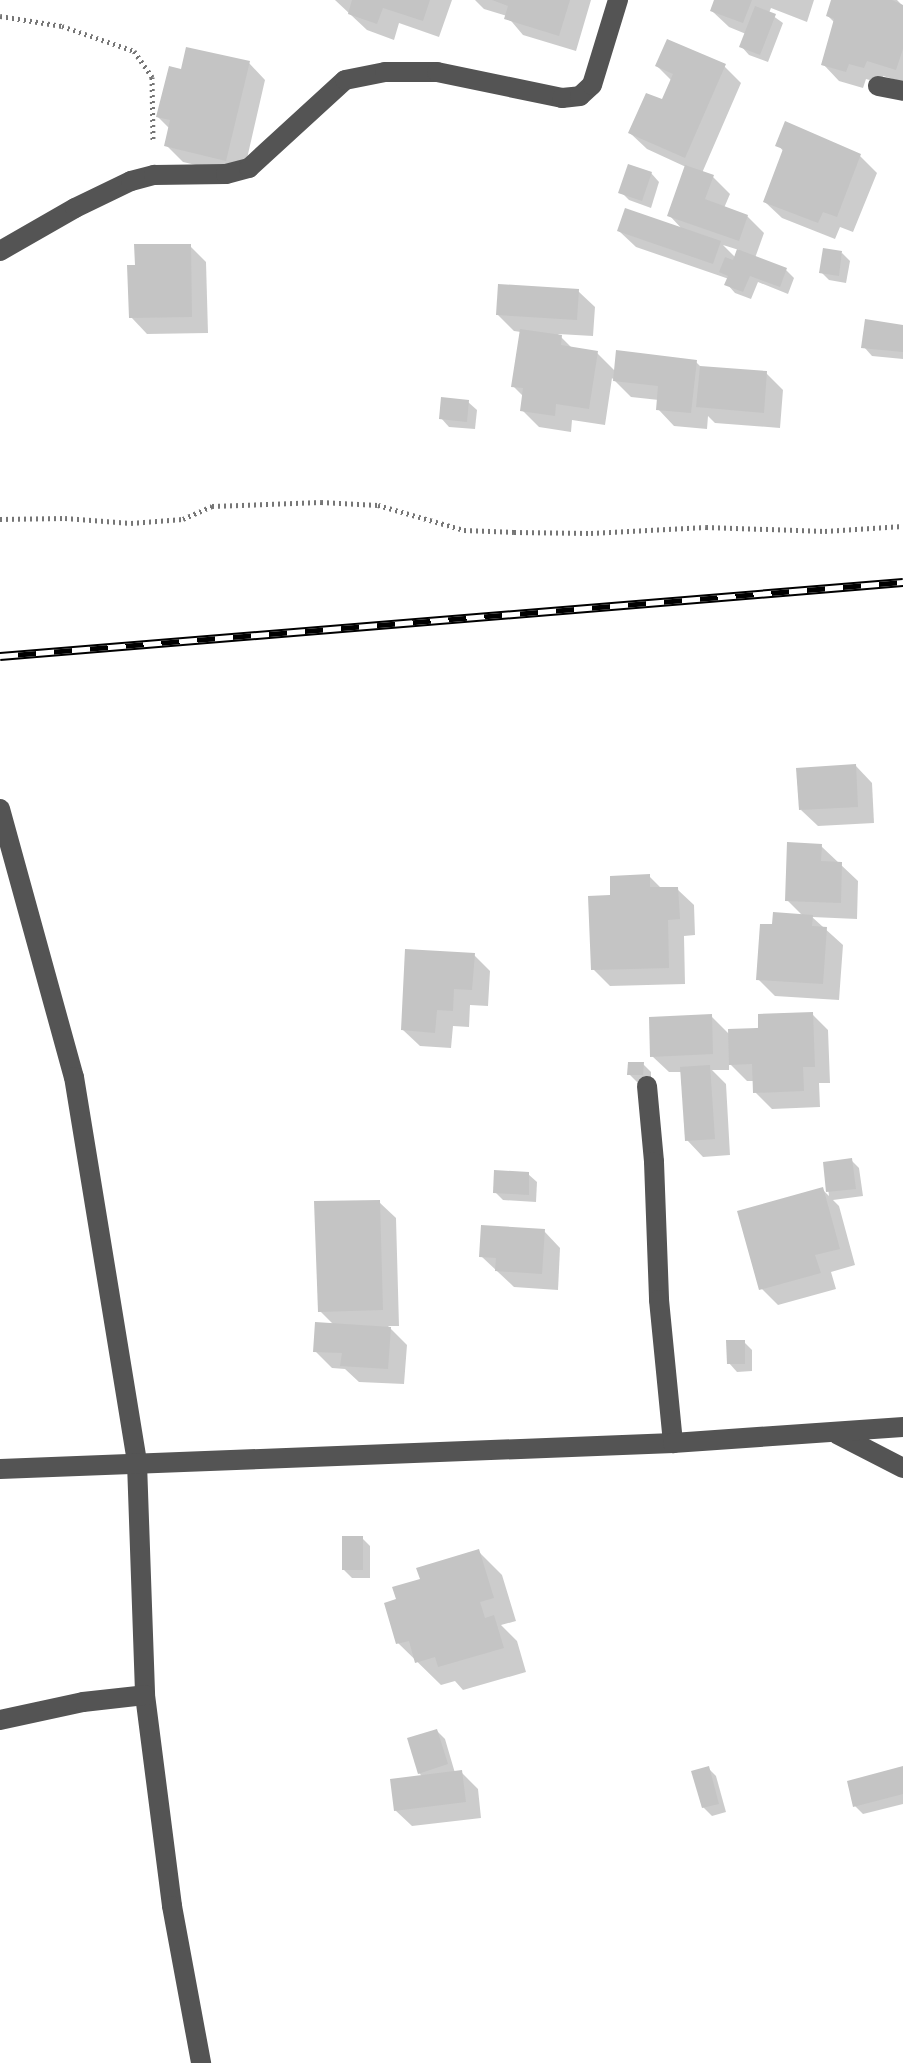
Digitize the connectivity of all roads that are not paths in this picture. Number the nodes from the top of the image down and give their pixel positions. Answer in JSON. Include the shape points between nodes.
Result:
{"nodes":[{"id":1,"x":618,"y":0,"type":"edge"},
{"id":2,"x":878,"y":86,"type":"dead end"},
{"id":3,"x":903,"y":91,"type":"edge"},
{"id":4,"x":0,"y":251,"type":"edge"},
{"id":5,"x":0,"y":809,"type":"edge"},
{"id":6,"x":647,"y":1086,"type":"dead end"},
{"id":7,"x":903,"y":1427,"type":"edge"},
{"id":8,"x":837,"y":1434,"type":"junction"},
{"id":9,"x":673,"y":1443,"type":"junction"},
{"id":10,"x":137,"y":1463,"type":"junction"},
{"id":11,"x":903,"y":1468,"type":"edge"},
{"id":12,"x":0,"y":1469,"type":"edge"},
{"id":13,"x":145,"y":1695,"type":"junction"},
{"id":14,"x":0,"y":1720,"type":"edge"},
{"id":15,"x":201,"y":2063,"type":"edge"}],
"edges":[{"from":1,"to":4,"type":"street","via":[[592,85],[580,96],[562,98],[437,72],[362,75],[345,80],[249,168],[131,181]]},
{"from":2,"to":3,"type":"street"},
{"from":5,"to":10,"type":"street","via":[[74,1077]]},
{"from":6,"to":9,"type":"street"},
{"from":7,"to":8,"type":"street"},
{"from":8,"to":9,"type":"street"},
{"from":8,"to":11,"type":"street"},
{"from":9,"to":10,"type":"street"},
{"from":10,"to":12,"type":"street"},
{"from":10,"to":13,"type":"street"},
{"from":13,"to":14,"type":"street"},
{"from":13,"to":15,"type":"street","via":[[172,1906]]}]}
